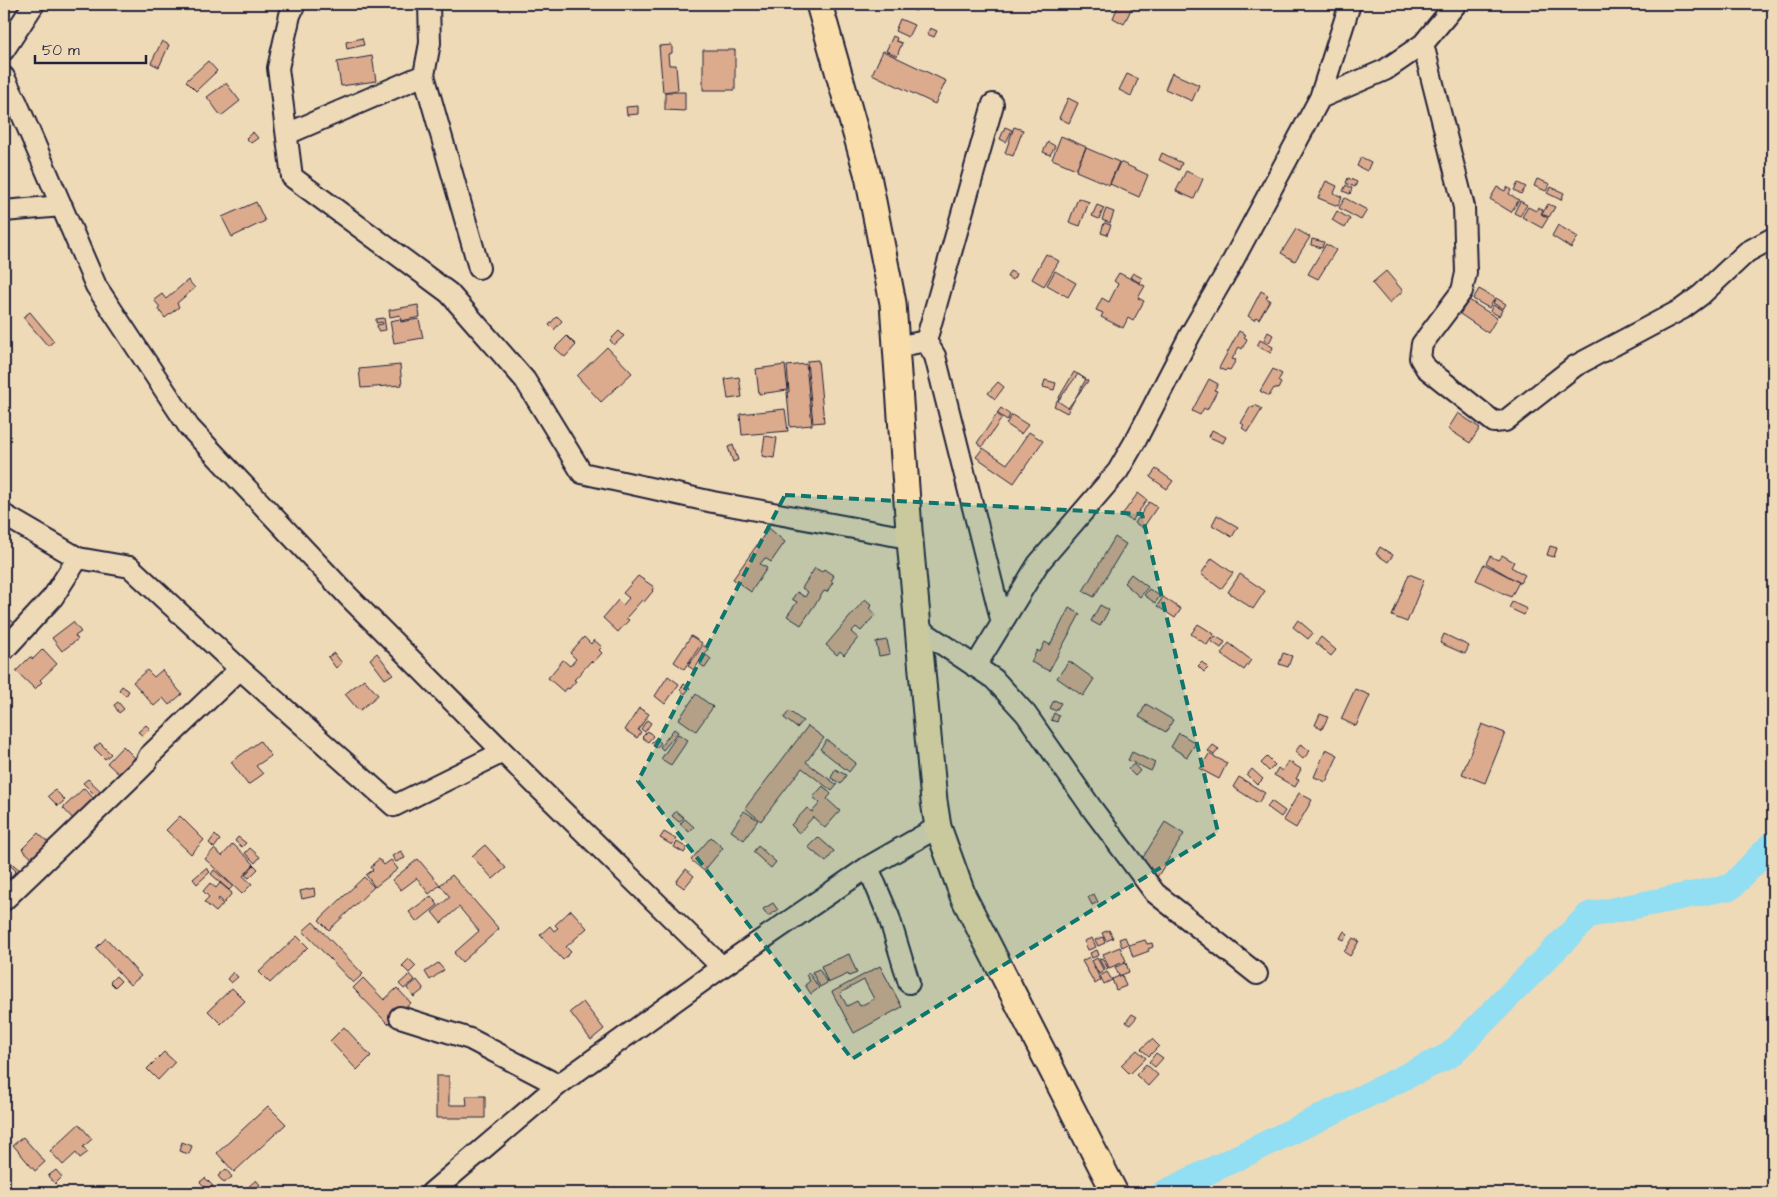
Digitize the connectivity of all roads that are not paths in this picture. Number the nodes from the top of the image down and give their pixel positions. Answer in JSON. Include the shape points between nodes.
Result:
{"nodes":[{"id":1,"x":34,"y":4,"type":"edge"},
{"id":2,"x":295,"y":4,"type":"edge"},
{"id":3,"x":429,"y":4,"type":"edge"},
{"id":4,"x":819,"y":4,"type":"edge"},
{"id":5,"x":1350,"y":4,"type":"edge"},
{"id":6,"x":1456,"y":4,"type":"edge"},
{"id":7,"x":1423,"y":44,"type":"junction"},
{"id":8,"x":4,"y":50,"type":"edge"},
{"id":9,"x":424,"y":76,"type":"junction"},
{"id":10,"x":4,"y":77,"type":"edge"},
{"id":11,"x":1320,"y":98,"type":"junction"},
{"id":12,"x":993,"y":104,"type":"dead end"},
{"id":13,"x":286,"y":134,"type":"junction"},
{"id":14,"x":62,"y":206,"type":"junction"},
{"id":15,"x":4,"y":211,"type":"edge"},
{"id":16,"x":1773,"y":238,"type":"edge"},
{"id":17,"x":479,"y":268,"type":"dead end"},
{"id":18,"x":926,"y":341,"type":"junction"},
{"id":19,"x":896,"y":348,"type":"junction"},
{"id":20,"x":4,"y":515,"type":"edge"},
{"id":21,"x":909,"y":530,"type":"junction"},
{"id":22,"x":78,"y":558,"type":"junction"},
{"id":23,"x":1002,"y":624,"type":"junction"},
{"id":24,"x":918,"y":628,"type":"junction"},
{"id":25,"x":4,"y":650,"type":"edge"},
{"id":26,"x":975,"y":667,"type":"junction"},
{"id":27,"x":240,"y":668,"type":"junction"},
{"id":28,"x":503,"y":752,"type":"junction"},
{"id":29,"x":938,"y":827,"type":"junction"},
{"id":30,"x":868,"y":867,"type":"junction"},
{"id":31,"x":4,"y":900,"type":"edge"},
{"id":32,"x":722,"y":967,"type":"junction"},
{"id":33,"x":1257,"y":974,"type":"dead end"},
{"id":34,"x":909,"y":983,"type":"dead end"},
{"id":35,"x":400,"y":1017,"type":"dead end"},
{"id":36,"x":558,"y":1085,"type":"junction"},
{"id":37,"x":431,"y":1193,"type":"edge"},
{"id":38,"x":1115,"y":1193,"type":"edge"}],
"edges":[{"from":1,"to":8,"type":"street"},
{"from":2,"to":13,"type":"street","via":[[278,68]]},
{"from":3,"to":9,"type":"street","via":[[430,43]]},
{"from":4,"to":19,"type":"main road","via":[[868,176],[892,302]]},
{"from":5,"to":11,"type":"street"},
{"from":6,"to":7,"type":"street"},
{"from":7,"to":11,"type":"street","via":[[1385,70]]},
{"from":7,"to":16,"type":"street","via":[[1464,207],[1466,274],[1462,291],[1422,344],[1420,358],[1426,368],[1494,422],[1505,421],[1575,366],[1682,309],[1747,252]]},
{"from":9,"to":13,"type":"street"},
{"from":9,"to":17,"type":"street"},
{"from":10,"to":14,"type":"street"},
{"from":11,"to":23,"type":"street","via":[[1118,470],[1038,564]]},
{"from":12,"to":18,"type":"street"},
{"from":13,"to":21,"type":"street","via":[[292,177],[449,292],[525,380],[582,472],[714,502],[898,536]]},
{"from":14,"to":15,"type":"street"},
{"from":14,"to":28,"type":"street","via":[[96,286],[189,427],[348,596]]},
{"from":18,"to":19,"type":"street"},
{"from":18,"to":23,"type":"street","via":[[935,356]]},
{"from":19,"to":21,"type":"main road"},
{"from":20,"to":22,"type":"street"},
{"from":21,"to":24,"type":"main road"},
{"from":22,"to":25,"type":"street","via":[[53,597]]},
{"from":22,"to":27,"type":"street","via":[[130,567]]},
{"from":23,"to":26,"type":"street"},
{"from":24,"to":26,"type":"street"},
{"from":24,"to":29,"type":"main road"},
{"from":26,"to":33,"type":"street","via":[[994,679],[1026,714],[1092,810],[1155,892]]},
{"from":27,"to":28,"type":"street","via":[[394,806]]},
{"from":27,"to":31,"type":"street"},
{"from":28,"to":32,"type":"street"},
{"from":29,"to":30,"type":"street"},
{"from":29,"to":38,"type":"main road","via":[[964,896]]},
{"from":30,"to":32,"type":"street"},
{"from":30,"to":34,"type":"street","via":[[889,917]]},
{"from":32,"to":36,"type":"street"},
{"from":35,"to":36,"type":"street","via":[[470,1040]]},
{"from":36,"to":37,"type":"street"}]}
